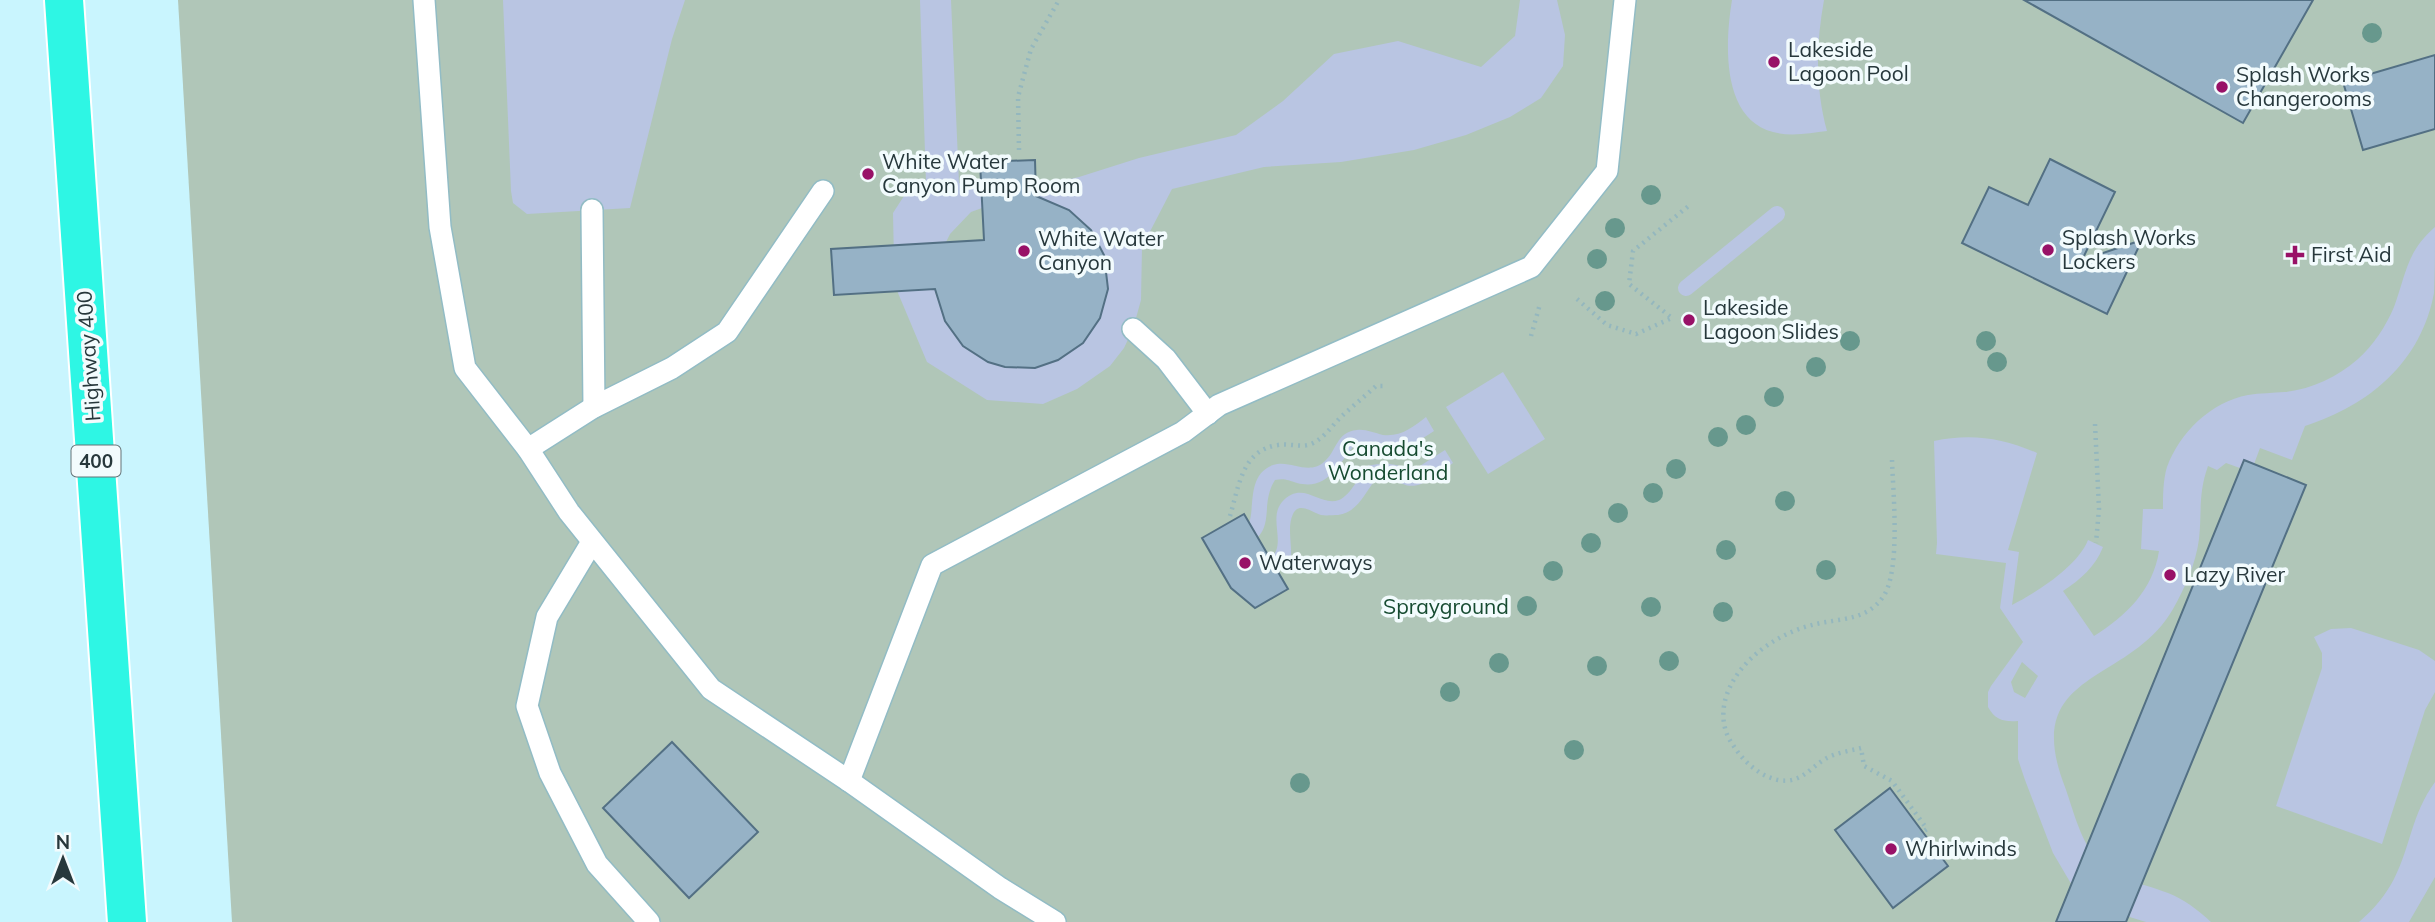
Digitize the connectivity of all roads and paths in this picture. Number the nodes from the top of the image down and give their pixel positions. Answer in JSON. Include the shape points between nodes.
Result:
{"nodes":[{"id":1,"x":64,"y":0,"type":"edge"},
{"id":2,"x":424,"y":0,"type":"edge"},
{"id":3,"x":1059,"y":0,"type":"edge"},
{"id":4,"x":1625,"y":0,"type":"edge"},
{"id":5,"x":1019,"y":150,"type":"dead end"},
{"id":6,"x":823,"y":191,"type":"dead end"},
{"id":7,"x":1691,"y":204,"type":"dead end"},
{"id":8,"x":593,"y":210,"type":"dead end"},
{"id":9,"x":1577,"y":299,"type":"dead end"},
{"id":10,"x":1541,"y":301,"type":"dead end"},
{"id":11,"x":1133,"y":329,"type":"dead end"},
{"id":12,"x":1531,"y":336,"type":"dead end"},
{"id":13,"x":1384,"y":386,"type":"dead end"},
{"id":14,"x":594,"y":407,"type":"junction"},
{"id":15,"x":1208,"y":414,"type":"junction"},
{"id":16,"x":2095,"y":424,"type":"dead end"},
{"id":17,"x":528,"y":449,"type":"junction"},
{"id":18,"x":1892,"y":460,"type":"dead end"},
{"id":19,"x":1230,"y":516,"type":"dead end"},
{"id":20,"x":593,"y":542,"type":"junction"},
{"id":21,"x":2096,"y":543,"type":"dead end"},
{"id":22,"x":849,"y":781,"type":"junction"},
{"id":23,"x":1920,"y":834,"type":"dead end"},
{"id":24,"x":127,"y":922,"type":"edge"},
{"id":25,"x":649,"y":922,"type":"edge"},
{"id":26,"x":1055,"y":922,"type":"edge"}],
"edges":[{"from":1,"to":24,"type":"highway","name":"Highway 400","number":"400"},
{"from":2,"to":17,"type":"lane","via":[[440,227],[465,368]]},
{"from":3,"to":5,"type":"path","via":[[1031,49],[1018,97]]},
{"from":4,"to":15,"type":"lane","via":[[1607,172],[1531,267]]},
{"from":6,"to":14,"type":"lane","via":[[727,332],[672,368]]},
{"from":7,"to":9,"type":"path","via":[[1633,251],[1629,284],[1672,318],[1636,334],[1607,326]]},
{"from":8,"to":14,"type":"lane"},
{"from":10,"to":12,"type":"path"},
{"from":11,"to":15,"type":"lane","via":[[1166,359]]},
{"from":13,"to":19,"type":"path","via":[[1376,386],[1325,436],[1308,445],[1259,450],[1241,476]]},
{"from":14,"to":17,"type":"lane"},
{"from":15,"to":22,"type":"lane","via":[[1183,432],[932,565]]},
{"from":16,"to":21,"type":"path"},
{"from":17,"to":20,"type":"lane"},
{"from":18,"to":23,"type":"path","via":[[1892,563],[1884,595],[1876,606],[1852,619],[1802,628],[1773,642],[1737,676],[1725,700],[1723,720],[1740,755],[1759,772],[1780,780],[1796,780],[1827,758],[1861,748],[1864,766],[1892,781],[1927,829]]},
{"from":20,"to":22,"type":"lane","via":[[711,689]]},
{"from":20,"to":25,"type":"lane","via":[[547,618],[527,706],[550,773],[597,864]]},
{"from":22,"to":26,"type":"lane"}]}
